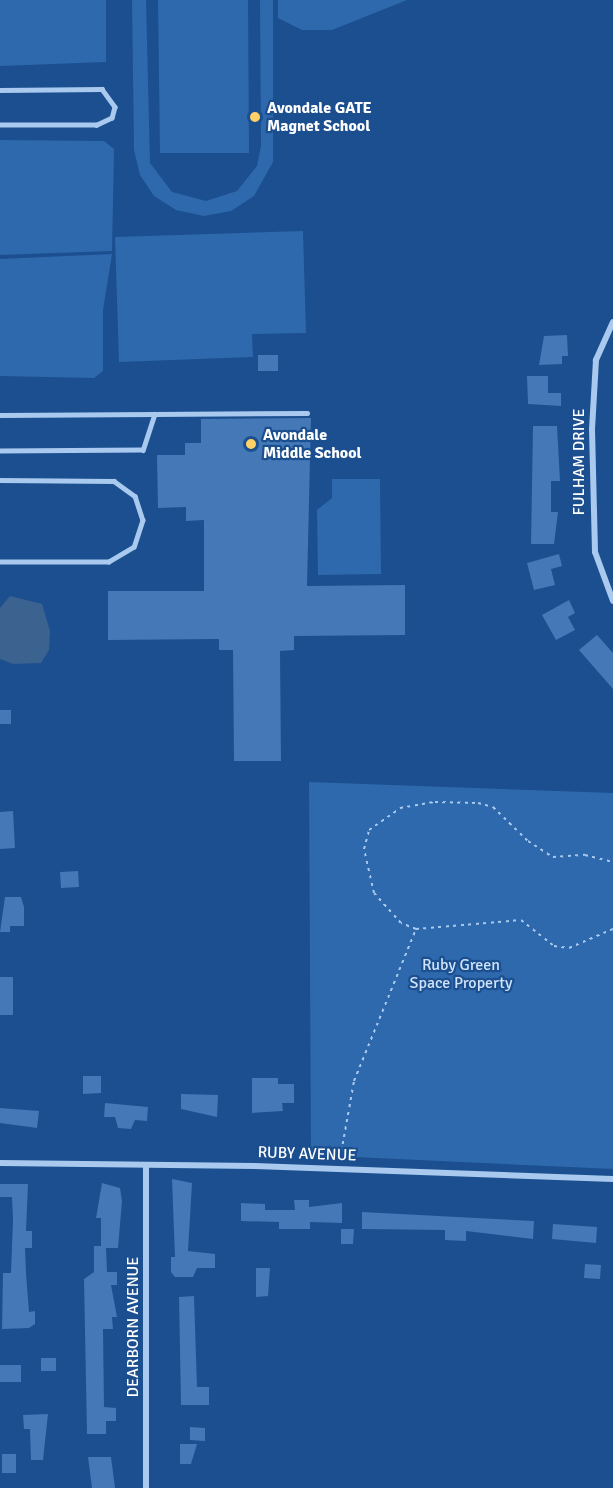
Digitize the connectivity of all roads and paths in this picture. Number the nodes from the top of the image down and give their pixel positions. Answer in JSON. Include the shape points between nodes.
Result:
{"nodes":[{"id":1,"x":0,"y":90,"type":"edge"},
{"id":2,"x":0,"y":125,"type":"edge"},
{"id":3,"x":613,"y":322,"type":"edge"},
{"id":4,"x":306,"y":413,"type":"dead end"},
{"id":5,"x":155,"y":414,"type":"junction"},
{"id":6,"x":0,"y":415,"type":"edge"},
{"id":7,"x":0,"y":451,"type":"edge"},
{"id":8,"x":0,"y":480,"type":"edge"},
{"id":9,"x":0,"y":562,"type":"edge"},
{"id":10,"x":613,"y":601,"type":"edge"},
{"id":11,"x":613,"y":862,"type":"edge"},
{"id":12,"x":416,"y":929,"type":"junction"},
{"id":13,"x":613,"y":929,"type":"edge"},
{"id":14,"x":0,"y":1163,"type":"edge"},
{"id":15,"x":146,"y":1165,"type":"junction"},
{"id":16,"x":340,"y":1168,"type":"junction"},
{"id":17,"x":613,"y":1179,"type":"edge"},
{"id":18,"x":146,"y":1488,"type":"edge"}],
"edges":[{"from":1,"to":2,"type":"lane","via":[[102,89],[115,107],[112,118],[97,125]]},
{"from":3,"to":10,"type":"street","name":"FULHAM DRIVE","via":[[596,360],[592,429],[595,552]]},
{"from":4,"to":5,"type":"lane"},
{"from":5,"to":6,"type":"lane"},
{"from":5,"to":7,"type":"lane","via":[[143,450]]},
{"from":8,"to":9,"type":"lane","via":[[114,481],[135,496],[143,520],[134,547],[109,561]]},
{"from":11,"to":12,"type":"path","via":[[585,855],[553,857],[528,841],[493,807],[478,803],[435,802],[400,808],[369,830],[364,849],[374,893],[400,923]]},
{"from":12,"to":13,"type":"path","via":[[521,920],[554,946],[569,948]]},
{"from":12,"to":16,"type":"path","via":[[354,1081]]},
{"from":14,"to":15,"type":"street","name":"RUBY AVENUE"},
{"from":15,"to":16,"type":"street","name":"RUBY AVENUE"},
{"from":15,"to":18,"type":"street","name":"DEARBORN AVENUE"},
{"from":16,"to":17,"type":"street","name":"RUBY AVENUE"}]}
